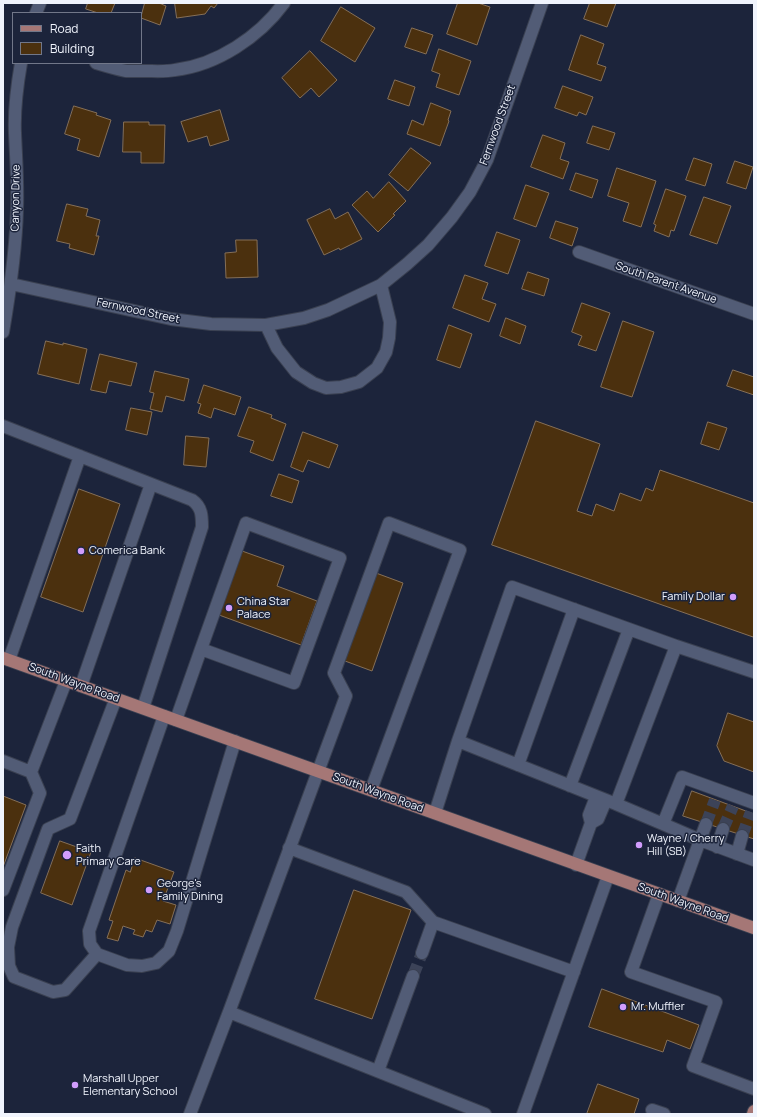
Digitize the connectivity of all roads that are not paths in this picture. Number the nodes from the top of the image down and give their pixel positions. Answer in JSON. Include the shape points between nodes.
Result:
{"nodes":[{"id":1,"x":284,"y":3,"type":"edge"},
{"id":2,"x":542,"y":3,"type":"edge"},
{"id":3,"x":22,"y":64,"type":"edge"},
{"id":4,"x":100,"y":64,"type":"edge"},
{"id":5,"x":579,"y":252,"type":"dead end"},
{"id":6,"x":11,"y":284,"type":"junction"},
{"id":7,"x":381,"y":285,"type":"junction"},
{"id":8,"x":754,"y":314,"type":"edge"},
{"id":9,"x":266,"y":325,"type":"junction"},
{"id":10,"x":3,"y":332,"type":"edge"},
{"id":11,"x":3,"y":426,"type":"edge"},
{"id":12,"x":80,"y":456,"type":"junction"},
{"id":13,"x":151,"y":484,"type":"junction"},
{"id":14,"x":574,"y":609,"type":"junction"},
{"id":15,"x":629,"y":629,"type":"junction"},
{"id":16,"x":676,"y":646,"type":"junction"},
{"id":17,"x":202,"y":649,"type":"junction"},
{"id":18,"x":6,"y":659,"type":"edge"},
{"id":19,"x":754,"y":672,"type":"edge"},
{"id":20,"x":66,"y":681,"type":"junction"},
{"id":21,"x":81,"y":686,"type":"junction"},
{"id":22,"x":116,"y":698,"type":"junction"},
{"id":23,"x":143,"y":708,"type":"junction"},
{"id":24,"x":164,"y":716,"type":"junction"},
{"id":25,"x":176,"y":720,"type":"junction"},
{"id":26,"x":236,"y":741,"type":"junction"},
{"id":27,"x":458,"y":741,"type":"junction"},
{"id":28,"x":3,"y":761,"type":"edge"},
{"id":29,"x":518,"y":765,"type":"junction"},
{"id":30,"x":318,"y":771,"type":"junction"},
{"id":31,"x":31,"y":772,"type":"junction"},
{"id":32,"x":570,"y":786,"type":"junction"},
{"id":33,"x":371,"y":790,"type":"junction"},
{"id":34,"x":606,"y":800,"type":"junction"},
{"id":35,"x":753,"y":807,"type":"edge"},
{"id":36,"x":435,"y":813,"type":"junction"},
{"id":37,"x":663,"y":824,"type":"junction"},
{"id":38,"x":706,"y":824,"type":"tunnel mouth"},
{"id":39,"x":724,"y":829,"type":"tunnel mouth"},
{"id":40,"x":742,"y":836,"type":"tunnel mouth"},
{"id":41,"x":700,"y":840,"type":"junction"},
{"id":42,"x":717,"y":847,"type":"junction"},
{"id":43,"x":289,"y":848,"type":"junction"},
{"id":44,"x":737,"y":854,"type":"junction"},
{"id":45,"x":754,"y":860,"type":"edge"},
{"id":46,"x":576,"y":865,"type":"junction"},
{"id":47,"x":608,"y":876,"type":"junction"},
{"id":48,"x":3,"y":890,"type":"edge"},
{"id":49,"x":659,"y":894,"type":"junction"},
{"id":50,"x":678,"y":901,"type":"junction"},
{"id":51,"x":433,"y":922,"type":"junction"},
{"id":52,"x":754,"y":928,"type":"edge"},
{"id":53,"x":422,"y":953,"type":"tunnel mouth"},
{"id":54,"x":97,"y":954,"type":"junction"},
{"id":55,"x":574,"y":972,"type":"junction"},
{"id":56,"x":414,"y":976,"type":"tunnel mouth"},
{"id":57,"x":229,"y":1012,"type":"junction"},
{"id":58,"x":378,"y":1072,"type":"junction"},
{"id":59,"x":754,"y":1089,"type":"edge"},
{"id":60,"x":754,"y":1111,"type":"edge"},
{"id":61,"x":190,"y":1114,"type":"edge"},
{"id":62,"x":485,"y":1114,"type":"edge"},
{"id":63,"x":523,"y":1114,"type":"edge"},
{"id":64,"x":753,"y":1114,"type":"edge"}],
"edges":[{"from":1,"to":4,"type":"street","via":[[263,27],[237,47],[205,62],[159,72],[126,71]]},
{"from":2,"to":7,"type":"street","name":"Fernwood Street","via":[[487,160],[470,192],[428,245]]},
{"from":3,"to":6,"type":"street","name":"Canyon Drive","via":[[16,106],[17,208]]},
{"from":5,"to":8,"type":"street","name":"South Parent Avenue"},
{"from":6,"to":9,"type":"street","name":"Fernwood Street","via":[[171,319],[211,324]]},
{"from":6,"to":10,"type":"street","name":"Canyon Drive"},
{"from":7,"to":9,"type":"street","name":"Fernwood Street","via":[[328,310],[304,318]]},
{"from":7,"to":9,"type":"street","via":[[390,322],[386,352],[377,368],[359,382],[326,388],[296,372],[277,348]]},
{"from":11,"to":12,"type":"street"},
{"from":12,"to":13,"type":"street"},
{"from":12,"to":18,"type":"street"},
{"from":13,"to":21,"type":"street"},
{"from":13,"to":23,"type":"street","via":[[197,503],[202,511],[202,527]]},
{"from":14,"to":15,"type":"street"},
{"from":14,"to":27,"type":"street","via":[[512,587]]},
{"from":14,"to":29,"type":"street"},
{"from":15,"to":16,"type":"street"},
{"from":15,"to":32,"type":"street"},
{"from":16,"to":19,"type":"street"},
{"from":16,"to":34,"type":"street"},
{"from":17,"to":17,"type":"street","via":[[294,683],[340,558],[246,523]]},
{"from":17,"to":25,"type":"street"},
{"from":18,"to":20,"type":"main road","name":"South Wayne Road"},
{"from":20,"to":21,"type":"main road","name":"South Wayne Road"},
{"from":20,"to":31,"type":"street"},
{"from":21,"to":22,"type":"main road","name":"South Wayne Road"},
{"from":22,"to":23,"type":"main road","name":"South Wayne Road"},
{"from":22,"to":54,"type":"street","via":[[70,819],[48,829],[12,927],[8,947],[9,966],[14,977],[53,992],[64,990]]},
{"from":23,"to":24,"type":"main road","name":"South Wayne Road"},
{"from":24,"to":25,"type":"main road","name":"South Wayne Road"},
{"from":24,"to":54,"type":"street","via":[[89,931],[90,944]]},
{"from":25,"to":26,"type":"main road","name":"South Wayne Road"},
{"from":26,"to":30,"type":"main road","name":"South Wayne Road"},
{"from":26,"to":54,"type":"street","via":[[169,950],[156,963],[142,966],[127,965]]},
{"from":27,"to":29,"type":"street"},
{"from":27,"to":36,"type":"street"},
{"from":28,"to":31,"type":"street"},
{"from":29,"to":32,"type":"street"},
{"from":30,"to":33,"type":"main road","name":"South Wayne Road"},
{"from":30,"to":33,"type":"street","via":[[346,696],[334,673],[389,523],[460,550]]},
{"from":30,"to":43,"type":"street"},
{"from":31,"to":48,"type":"street","via":[[40,793]]},
{"from":32,"to":34,"type":"street"},
{"from":33,"to":36,"type":"main road","name":"South Wayne Road"},
{"from":34,"to":37,"type":"street"},
{"from":34,"to":46,"type":"street","via":[[589,815],[591,823]]},
{"from":35,"to":37,"type":"street","via":[[717,795],[682,777]]},
{"from":36,"to":46,"type":"main road","name":"South Wayne Road"},
{"from":37,"to":41,"type":"street"},
{"from":38,"to":41,"type":"street"},
{"from":39,"to":42,"type":"street"},
{"from":40,"to":44,"type":"street"},
{"from":41,"to":42,"type":"street"},
{"from":41,"to":50,"type":"street"},
{"from":42,"to":44,"type":"street"},
{"from":43,"to":51,"type":"street","via":[[406,892]]},
{"from":43,"to":57,"type":"street"},
{"from":44,"to":45,"type":"street"},
{"from":46,"to":47,"type":"main road","name":"South Wayne Road"},
{"from":47,"to":49,"type":"main road","name":"South Wayne Road"},
{"from":47,"to":55,"type":"street"},
{"from":49,"to":50,"type":"main road","name":"South Wayne Road"},
{"from":49,"to":59,"type":"street","via":[[631,972],[716,1002],[693,1066]]},
{"from":50,"to":52,"type":"main road","name":"South Wayne Road"},
{"from":51,"to":53,"type":"street"},
{"from":51,"to":55,"type":"street"},
{"from":55,"to":63,"type":"street"},
{"from":56,"to":58,"type":"street"},
{"from":57,"to":58,"type":"street"},
{"from":57,"to":61,"type":"street"},
{"from":58,"to":62,"type":"street"},
{"from":60,"to":64,"type":"main road"}]}
